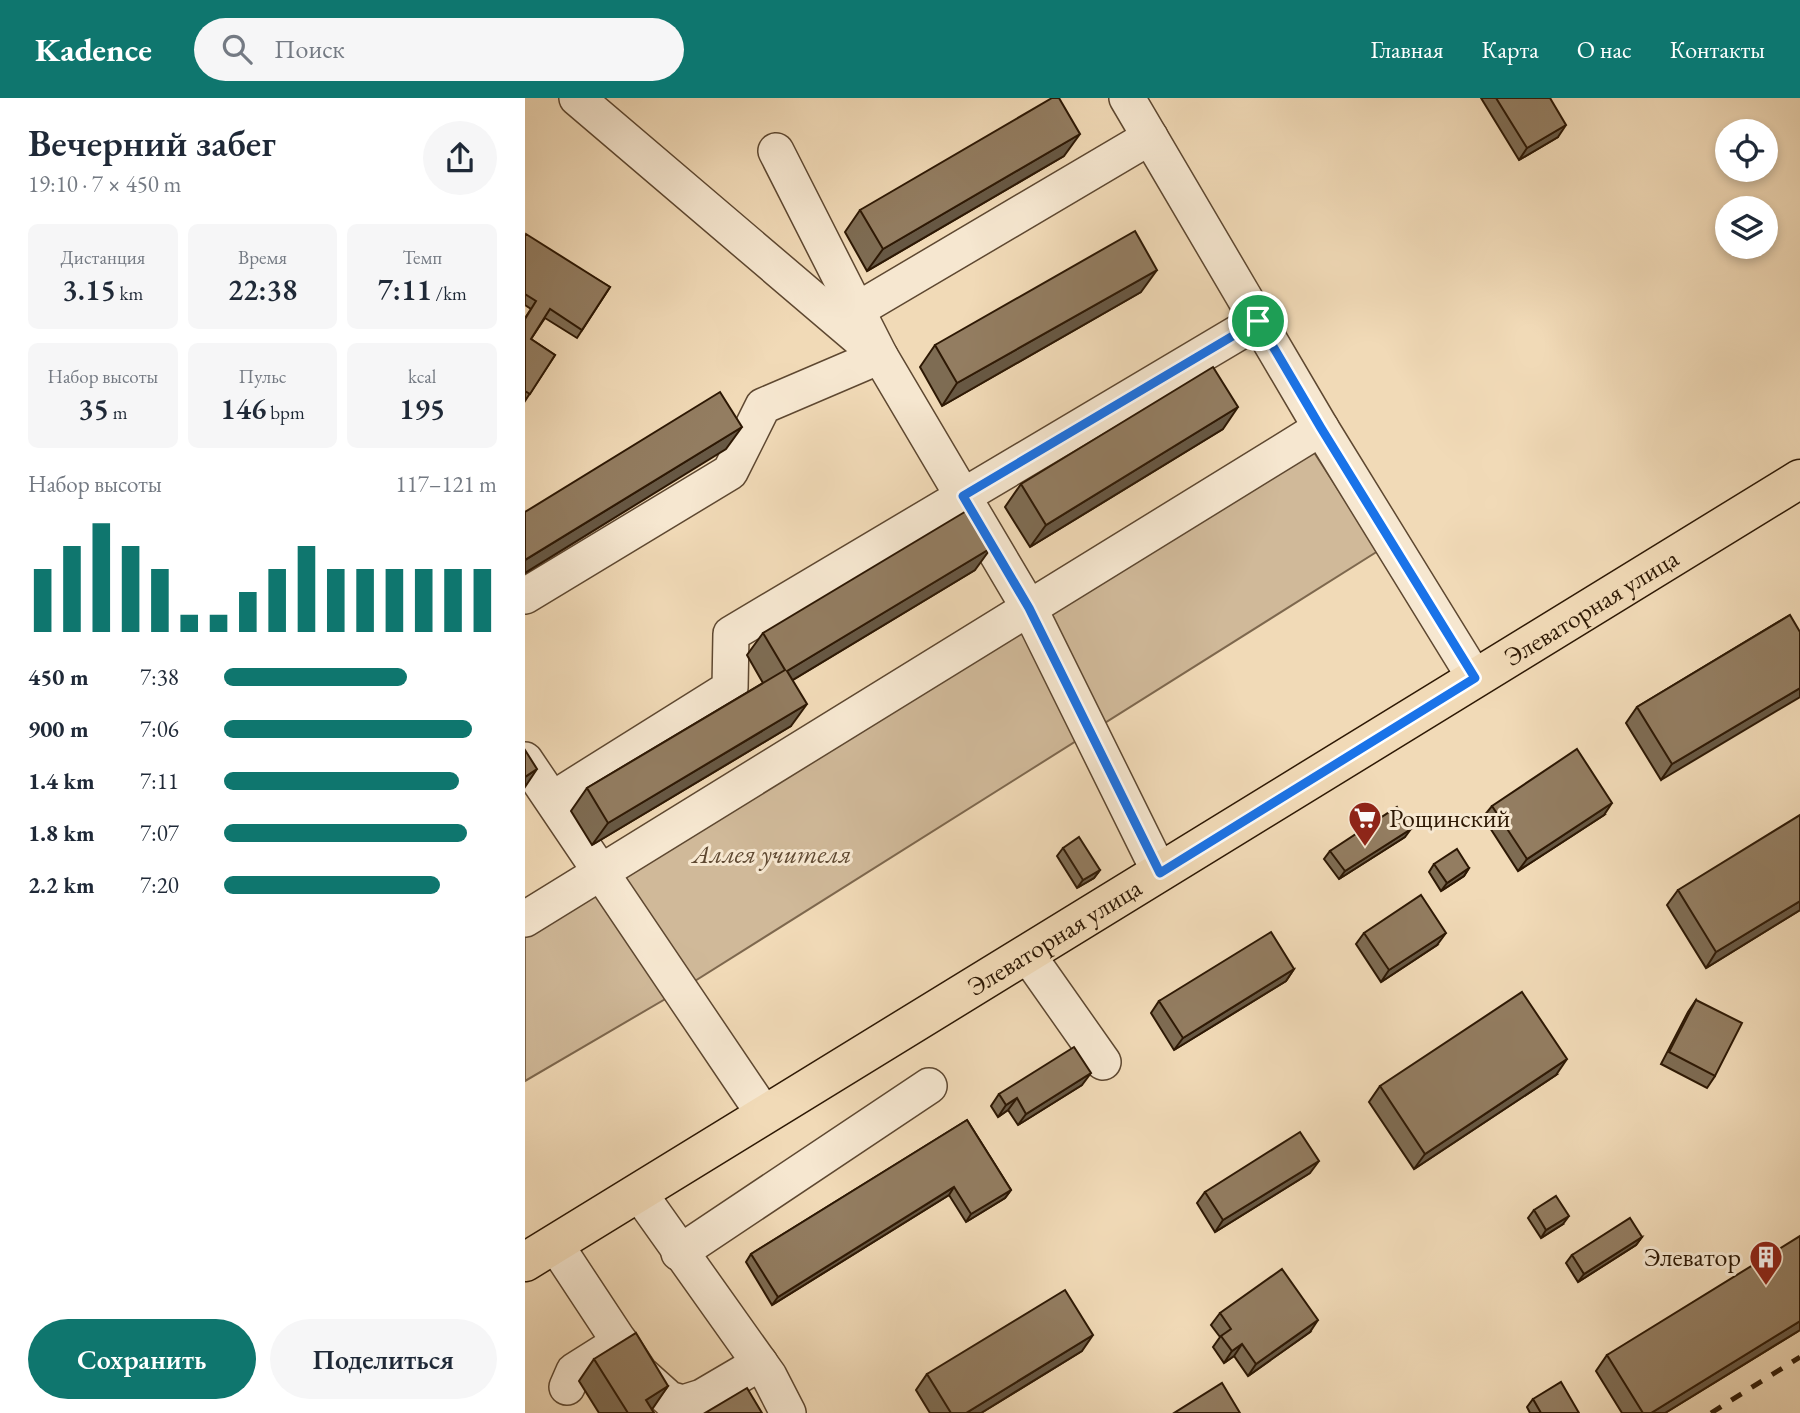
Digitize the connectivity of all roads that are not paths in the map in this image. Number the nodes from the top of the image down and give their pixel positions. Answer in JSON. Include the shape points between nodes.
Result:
{"nodes":[{"id":1,"x":577,"y":98,"type":"edge"},
{"id":2,"x":1127,"y":98,"type":"edge"},
{"id":3,"x":1150,"y":137,"type":"junction"},
{"id":4,"x":776,"y":151,"type":"dead end"},
{"id":5,"x":856,"y":310,"type":"junction"},
{"id":6,"x":1258,"y":321,"type":"junction"},
{"id":7,"x":880,"y":356,"type":"junction"},
{"id":8,"x":1321,"y":428,"type":"junction"},
{"id":9,"x":1800,"y":479,"type":"edge"},
{"id":10,"x":963,"y":496,"type":"junction"},
{"id":11,"x":525,"y":596,"type":"edge"},
{"id":12,"x":1029,"y":608,"type":"junction"},
{"id":13,"x":1475,"y":678,"type":"junction"},
{"id":14,"x":525,"y":760,"type":"edge"},
{"id":15,"x":553,"y":799,"type":"junction"},
{"id":16,"x":601,"y":870,"type":"junction"},
{"id":17,"x":1160,"y":873,"type":"junction"},
{"id":18,"x":525,"y":919,"type":"edge"},
{"id":19,"x":1027,"y":954,"type":"junction"},
{"id":20,"x":1103,"y":1062,"type":"dead end"},
{"id":21,"x":929,"y":1086,"type":"dead end"},
{"id":22,"x":764,"y":1114,"type":"junction"},
{"id":23,"x":639,"y":1193,"type":"junction"},
{"id":24,"x":540,"y":1253,"type":"edge"},
{"id":25,"x":679,"y":1253,"type":"junction"},
{"id":26,"x":620,"y":1342,"type":"junction"},
{"id":27,"x":760,"y":1363,"type":"junction"},
{"id":28,"x":567,"y":1387,"type":"dead end"},
{"id":29,"x":788,"y":1413,"type":"edge"}],
"edges":[{"from":1,"to":7,"type":"street"},
{"from":2,"to":3,"type":"street"},
{"from":3,"to":5,"type":"street"},
{"from":3,"to":6,"type":"street"},
{"from":4,"to":5,"type":"street"},
{"from":5,"to":7,"type":"street"},
{"from":6,"to":8,"type":"street"},
{"from":6,"to":10,"type":"street"},
{"from":7,"to":10,"type":"street"},
{"from":7,"to":11,"type":"street","via":[[763,406],[730,472]]},
{"from":8,"to":12,"type":"street"},
{"from":8,"to":13,"type":"street"},
{"from":9,"to":13,"type":"main road","name":"Элеваторная улица"},
{"from":10,"to":12,"type":"street"},
{"from":10,"to":15,"type":"street","via":[[731,634],[730,688]]},
{"from":12,"to":16,"type":"street"},
{"from":12,"to":17,"type":"street"},
{"from":13,"to":17,"type":"main road","name":"Элеваторная улица"},
{"from":14,"to":15,"type":"street"},
{"from":15,"to":16,"type":"street"},
{"from":16,"to":18,"type":"street"},
{"from":16,"to":22,"type":"street"},
{"from":17,"to":19,"type":"main road","name":"Элеваторная улица"},
{"from":19,"to":20,"type":"street"},
{"from":19,"to":22,"type":"main road","name":"Элеваторная улица"},
{"from":21,"to":25,"type":"street"},
{"from":22,"to":23,"type":"main road","name":"Элеваторная улица"},
{"from":23,"to":24,"type":"main road","name":"Элеваторная улица"},
{"from":23,"to":25,"type":"street"},
{"from":24,"to":26,"type":"street"},
{"from":25,"to":27,"type":"street"},
{"from":26,"to":27,"type":"street","via":[[639,1373],[669,1399],[683,1404]]},
{"from":26,"to":28,"type":"street","via":[[574,1371]]},
{"from":27,"to":29,"type":"street"}]}
